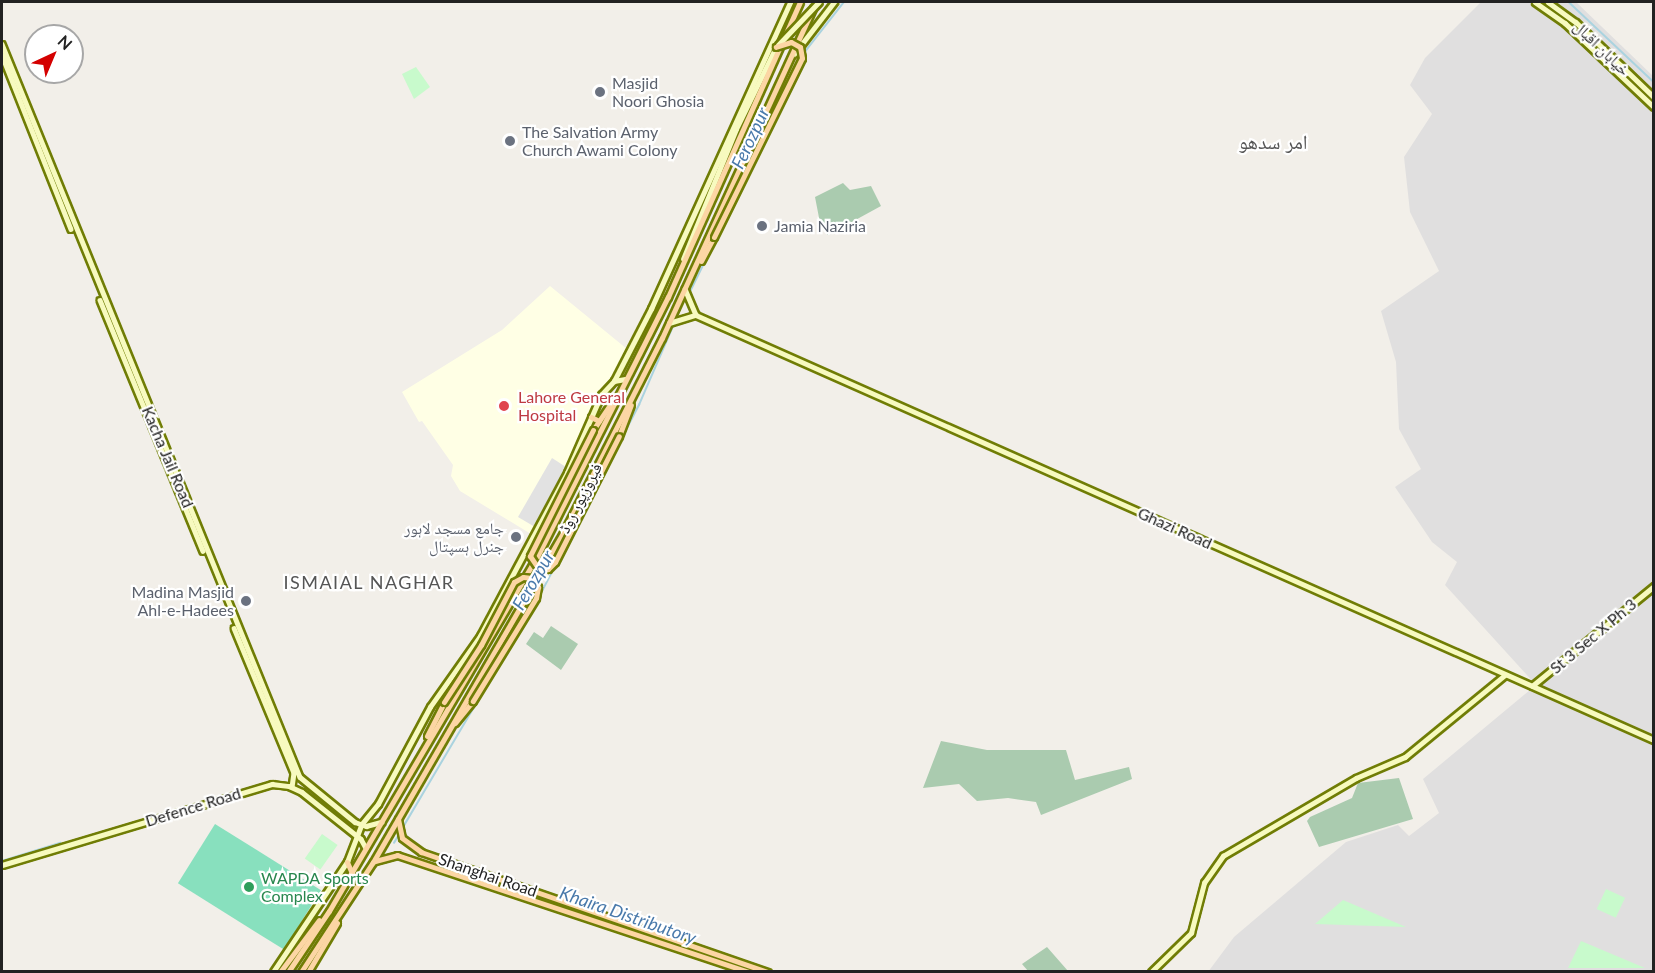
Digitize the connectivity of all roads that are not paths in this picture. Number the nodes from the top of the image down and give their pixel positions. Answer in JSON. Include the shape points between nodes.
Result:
{"nodes":[{"id":1,"x":790,"y":2,"type":"edge"},
{"id":2,"x":800,"y":2,"type":"edge"},
{"id":3,"x":818,"y":2,"type":"edge"},
{"id":4,"x":834,"y":2,"type":"edge"},
{"id":5,"x":1535,"y":2,"type":"edge"},
{"id":6,"x":1548,"y":2,"type":"edge"},
{"id":7,"x":2,"y":44,"type":"edge"},
{"id":8,"x":776,"y":48,"type":"junction"},
{"id":9,"x":2,"y":55,"type":"edge"},
{"id":10,"x":792,"y":56,"type":"junction"},
{"id":11,"x":1653,"y":97,"type":"edge"},
{"id":12,"x":1653,"y":107,"type":"edge"},
{"id":13,"x":681,"y":271,"type":"junction"},
{"id":14,"x":691,"y":276,"type":"junction"},
{"id":15,"x":685,"y":289,"type":"junction"},
{"id":16,"x":696,"y":315,"type":"junction"},
{"id":17,"x":669,"y":323,"type":"junction"},
{"id":18,"x":625,"y":379,"type":"junction"},
{"id":19,"x":614,"y":381,"type":"junction"},
{"id":20,"x":620,"y":389,"type":"junction"},
{"id":21,"x":635,"y":389,"type":"junction"},
{"id":22,"x":591,"y":417,"type":"junction"},
{"id":23,"x":599,"y":421,"type":"junction"},
{"id":24,"x":1653,"y":586,"type":"edge"},
{"id":25,"x":1505,"y":675,"type":"junction"},
{"id":26,"x":1532,"y":686,"type":"junction"},
{"id":27,"x":451,"y":728,"type":"junction"},
{"id":28,"x":1653,"y":740,"type":"edge"},
{"id":29,"x":425,"y":743,"type":"junction"},
{"id":30,"x":292,"y":787,"type":"junction"},
{"id":31,"x":398,"y":817,"type":"junction"},
{"id":32,"x":381,"y":822,"type":"junction"},
{"id":33,"x":361,"y":825,"type":"junction"},
{"id":34,"x":356,"y":835,"type":"junction"},
{"id":35,"x":366,"y":848,"type":"junction"},
{"id":36,"x":346,"y":862,"type":"junction"},
{"id":37,"x":373,"y":862,"type":"junction"},
{"id":38,"x":2,"y":865,"type":"edge"},
{"id":39,"x":352,"y":873,"type":"junction"},
{"id":40,"x":329,"y":911,"type":"junction"},
{"id":41,"x":339,"y":919,"type":"junction"},
{"id":42,"x":309,"y":970,"type":"edge"},
{"id":43,"x":273,"y":972,"type":"edge"},
{"id":44,"x":280,"y":972,"type":"edge"},
{"id":45,"x":288,"y":972,"type":"edge"},
{"id":46,"x":301,"y":972,"type":"edge"},
{"id":47,"x":749,"y":972,"type":"edge"},
{"id":48,"x":768,"y":972,"type":"edge"},
{"id":49,"x":1151,"y":972,"type":"edge"}],
"edges":[{"from":1,"to":19,"type":"main road","via":[[651,309]]},
{"from":2,"to":13,"type":"main road","name":"فیروزپور روڈ"},
{"from":3,"to":8,"type":"main road","bridge":true},
{"from":3,"to":10,"type":"main road","name":"فیروزپور روڈ"},
{"from":4,"to":10,"type":"main road"},
{"from":5,"to":12,"type":"main road","via":[[1565,23]]},
{"from":6,"to":11,"type":"main road","name":"خیابان اقبال","via":[[1576,22]]},
{"from":7,"to":33,"type":"main road","name":"Kacha Jail Road","via":[[300,777],[339,812]]},
{"from":8,"to":13,"type":"main road","via":[[692,231]]},
{"from":8,"to":14,"type":"main road","bridge":true,"via":[[791,42],[800,47],[802,58]]},
{"from":9,"to":30,"type":"main road","via":[[294,770]]},
{"from":10,"to":14,"type":"main road","name":"فیروزپور روڈ"},
{"from":13,"to":18,"type":"main road","name":"فیروزپور روڈ"},
{"from":14,"to":15,"type":"main road","name":"فیروزپور روڈ"},
{"from":15,"to":16,"type":"main road"},
{"from":15,"to":17,"type":"main road","name":"فیروزپور روڈ"},
{"from":16,"to":17,"type":"main road"},
{"from":16,"to":25,"type":"main road","name":"Ghazi Road"},
{"from":17,"to":21,"type":"main road","name":"فیروزپور روڈ"},
{"from":18,"to":19,"type":"main road"},
{"from":18,"to":20,"type":"main road","name":"فیروزپور روڈ"},
{"from":19,"to":22,"type":"main road","via":[[601,394]]},
{"from":20,"to":23,"type":"main road"},
{"from":20,"to":29,"type":"main road","name":"فیروزپور روڈ","via":[[537,557]]},
{"from":21,"to":23,"type":"main road","bridge":true,"via":[[619,436],[555,562],[548,569],[538,568],[530,556]]},
{"from":21,"to":27,"type":"main road","name":"فیروزپور روڈ","via":[[554,549]]},
{"from":22,"to":23,"type":"main road"},
{"from":22,"to":33,"type":"main road","via":[[567,473],[480,636],[430,707],[378,804]]},
{"from":24,"to":26,"type":"main road","name":"St 3 Sec X Ph 3"},
{"from":25,"to":26,"type":"main road","name":"Ghazi Road"},
{"from":25,"to":49,"type":"main road","via":[[1405,757],[1356,778],[1224,856],[1204,883],[1191,933]]},
{"from":26,"to":28,"type":"main road","name":"Ghazi Road"},
{"from":27,"to":29,"type":"main road","bridge":true,"via":[[473,701],[536,598],[538,587],[532,578],[523,576],[514,582],[485,637],[431,722]]},
{"from":27,"to":31,"type":"main road","name":"فیروزپور روڈ"},
{"from":29,"to":32,"type":"main road","name":"فیروزپور روڈ"},
{"from":30,"to":34,"type":"main road"},
{"from":30,"to":38,"type":"main road","name":"Defence Road","via":[[272,784],[248,789]]},
{"from":31,"to":37,"type":"main road","name":"فیروزپور روڈ"},
{"from":31,"to":48,"type":"main road","name":"Shanghai Road","via":[[402,838],[421,852]]},
{"from":32,"to":33,"type":"main road"},
{"from":32,"to":35,"type":"main road","name":"فیروزپور روڈ"},
{"from":33,"to":34,"type":"main road"},
{"from":34,"to":35,"type":"main road"},
{"from":34,"to":36,"type":"main road","via":[[356,846]]},
{"from":35,"to":39,"type":"main road","name":"فیروزپور روڈ"},
{"from":36,"to":39,"type":"main road"},
{"from":36,"to":43,"type":"main road"},
{"from":37,"to":41,"type":"main road","name":"فیروزپور روڈ"},
{"from":37,"to":47,"type":"main road","name":"Shanghai Road","via":[[397,855]]},
{"from":39,"to":40,"type":"main road","name":"فیروزپور روڈ"},
{"from":40,"to":44,"type":"main road"},
{"from":40,"to":45,"type":"main road","name":"فیروزپور روڈ"},
{"from":41,"to":42,"type":"main road","via":[[335,932]]},
{"from":41,"to":46,"type":"main road","name":"فیروزپور روڈ"}]}
